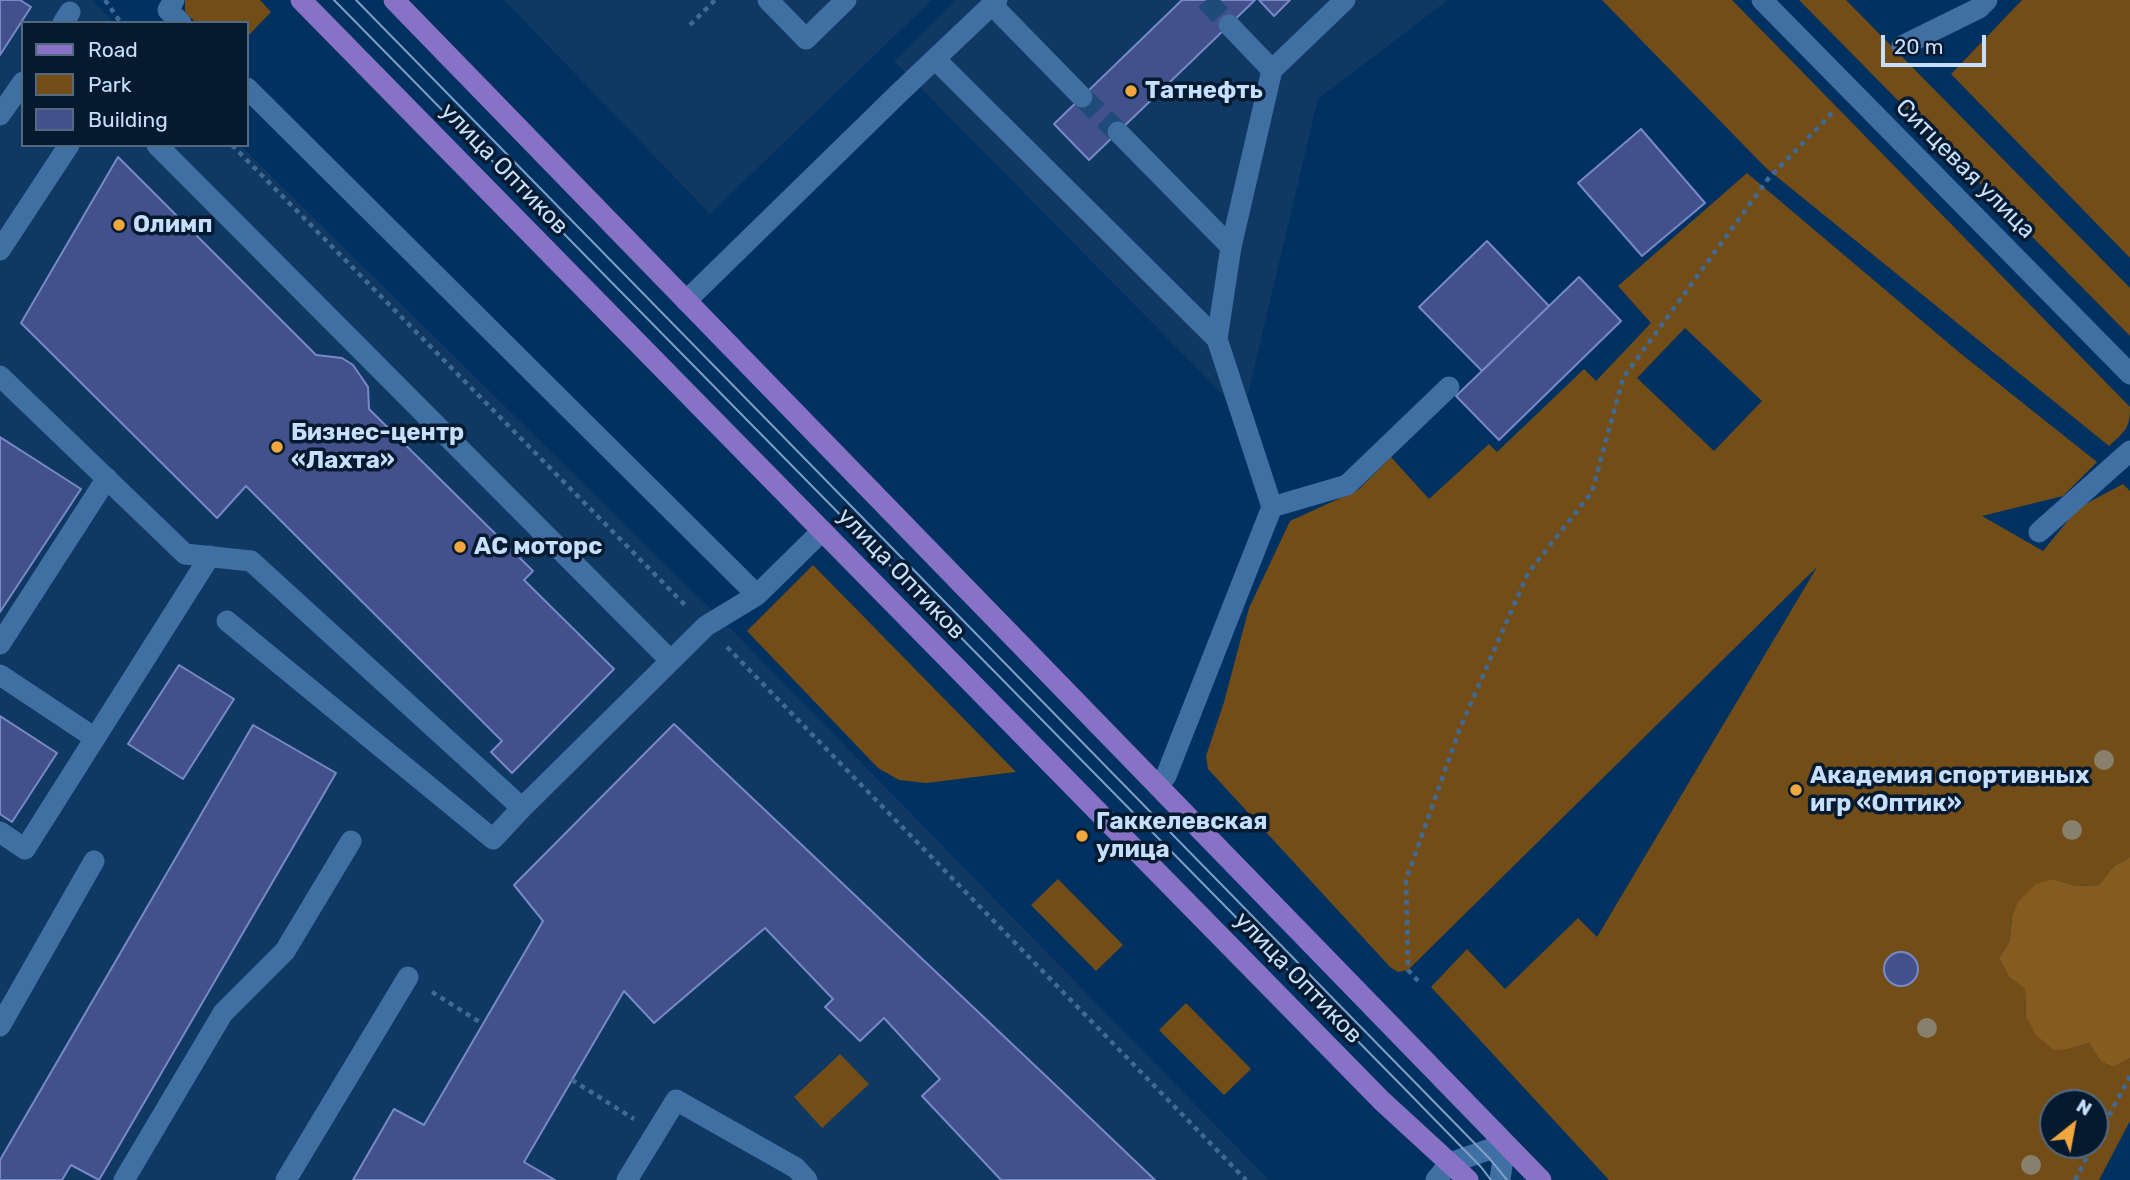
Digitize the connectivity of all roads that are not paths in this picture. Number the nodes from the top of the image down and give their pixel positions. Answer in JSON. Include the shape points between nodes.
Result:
{"nodes":[{"id":1,"x":301,"y":0,"type":"edge"},
{"id":2,"x":394,"y":0,"type":"edge"},
{"id":3,"x":768,"y":0,"type":"edge"},
{"id":4,"x":846,"y":0,"type":"edge"},
{"id":5,"x":1345,"y":0,"type":"edge"},
{"id":6,"x":1762,"y":0,"type":"edge"},
{"id":7,"x":1987,"y":0,"type":"edge"},
{"id":8,"x":995,"y":2,"type":"edge"},
{"id":9,"x":1229,"y":25,"type":"tunnel mouth"},
{"id":10,"x":1902,"y":46,"type":"dead end"},
{"id":11,"x":935,"y":59,"type":"junction"},
{"id":12,"x":1272,"y":70,"type":"junction"},
{"id":13,"x":21,"y":85,"type":"edge"},
{"id":14,"x":248,"y":89,"type":"edge"},
{"id":15,"x":1082,"y":97,"type":"tunnel mouth"},
{"id":16,"x":0,"y":115,"type":"edge"},
{"id":17,"x":1118,"y":132,"type":"tunnel mouth"},
{"id":18,"x":68,"y":147,"type":"edge"},
{"id":19,"x":159,"y":147,"type":"edge"},
{"id":20,"x":1231,"y":247,"type":"junction"},
{"id":21,"x":0,"y":250,"type":"edge"},
{"id":22,"x":687,"y":301,"type":"junction"},
{"id":23,"x":1217,"y":339,"type":"junction"},
{"id":24,"x":2130,"y":374,"type":"edge"},
{"id":25,"x":0,"y":376,"type":"edge"},
{"id":26,"x":1449,"y":387,"type":"dead end"},
{"id":27,"x":2130,"y":451,"type":"edge"},
{"id":28,"x":107,"y":478,"type":"junction"},
{"id":29,"x":1272,"y":507,"type":"junction"},
{"id":30,"x":822,"y":531,"type":"junction"},
{"id":31,"x":2039,"y":533,"type":"dead end"},
{"id":32,"x":210,"y":556,"type":"junction"},
{"id":33,"x":757,"y":595,"type":"junction"},
{"id":34,"x":227,"y":621,"type":"dead end"},
{"id":35,"x":0,"y":644,"type":"edge"},
{"id":36,"x":670,"y":660,"type":"junction"},
{"id":37,"x":0,"y":675,"type":"edge"},
{"id":38,"x":96,"y":738,"type":"junction"},
{"id":39,"x":1158,"y":786,"type":"junction"},
{"id":40,"x":522,"y":808,"type":"junction"},
{"id":41,"x":0,"y":832,"type":"edge"},
{"id":42,"x":351,"y":841,"type":"dead end"},
{"id":43,"x":94,"y":861,"type":"dead end"},
{"id":44,"x":408,"y":977,"type":"road end"},
{"id":45,"x":0,"y":1026,"type":"edge"},
{"id":46,"x":1505,"y":1144,"type":"junction"},
{"id":47,"x":1443,"y":1172,"type":"edge"},
{"id":48,"x":124,"y":1180,"type":"edge"},
{"id":49,"x":286,"y":1180,"type":"edge"},
{"id":50,"x":627,"y":1180,"type":"edge"},
{"id":51,"x":807,"y":1180,"type":"edge"},
{"id":52,"x":1468,"y":1180,"type":"edge"},
{"id":53,"x":1500,"y":1180,"type":"edge"},
{"id":54,"x":1541,"y":1180,"type":"edge"}],
"edges":[{"from":1,"to":30,"type":"main road","name":"улица Оптиков"},
{"from":2,"to":22,"type":"main road","name":"улица Оптиков"},
{"from":3,"to":4,"type":"street","via":[[806,39]]},
{"from":5,"to":12,"type":"street"},
{"from":6,"to":24,"type":"street","name":"Ситцевая улица"},
{"from":7,"to":10,"type":"street"},
{"from":8,"to":11,"type":"street"},
{"from":8,"to":15,"type":"street"},
{"from":9,"to":12,"type":"street"},
{"from":11,"to":22,"type":"street"},
{"from":11,"to":23,"type":"street"},
{"from":12,"to":20,"type":"street"},
{"from":13,"to":16,"type":"street"},
{"from":14,"to":33,"type":"street"},
{"from":17,"to":20,"type":"street"},
{"from":18,"to":21,"type":"street"},
{"from":19,"to":36,"type":"street"},
{"from":20,"to":23,"type":"street"},
{"from":22,"to":39,"type":"main road","name":"улица Оптиков"},
{"from":23,"to":29,"type":"street"},
{"from":25,"to":28,"type":"street"},
{"from":26,"to":29,"type":"street","via":[[1347,485]]},
{"from":27,"to":31,"type":"street"},
{"from":28,"to":32,"type":"street","via":[[186,554]]},
{"from":28,"to":35,"type":"street"},
{"from":29,"to":39,"type":"street","via":[[1166,776]]},
{"from":30,"to":33,"type":"street"},
{"from":30,"to":47,"type":"main road","name":"улица Оптиков","via":[[1382,1101]]},
{"from":32,"to":38,"type":"street"},
{"from":32,"to":40,"type":"street","via":[[251,561]]},
{"from":33,"to":36,"type":"street","via":[[706,626]]},
{"from":34,"to":40,"type":"street","via":[[493,839]]},
{"from":36,"to":40,"type":"street"},
{"from":37,"to":38,"type":"street"},
{"from":38,"to":41,"type":"street","via":[[25,849]]},
{"from":39,"to":46,"type":"main road","name":"улица Оптиков"},
{"from":42,"to":48,"type":"street","via":[[285,951],[223,1013]]},
{"from":43,"to":45,"type":"street"},
{"from":44,"to":49,"type":"street"},
{"from":46,"to":47,"type":"street"},
{"from":46,"to":53,"type":"street"},
{"from":46,"to":54,"type":"main road","name":"улица Оптиков"},
{"from":47,"to":52,"type":"main road","name":"улица Оптиков"},
{"from":50,"to":51,"type":"street","via":[[676,1100],[796,1168]]}]}
